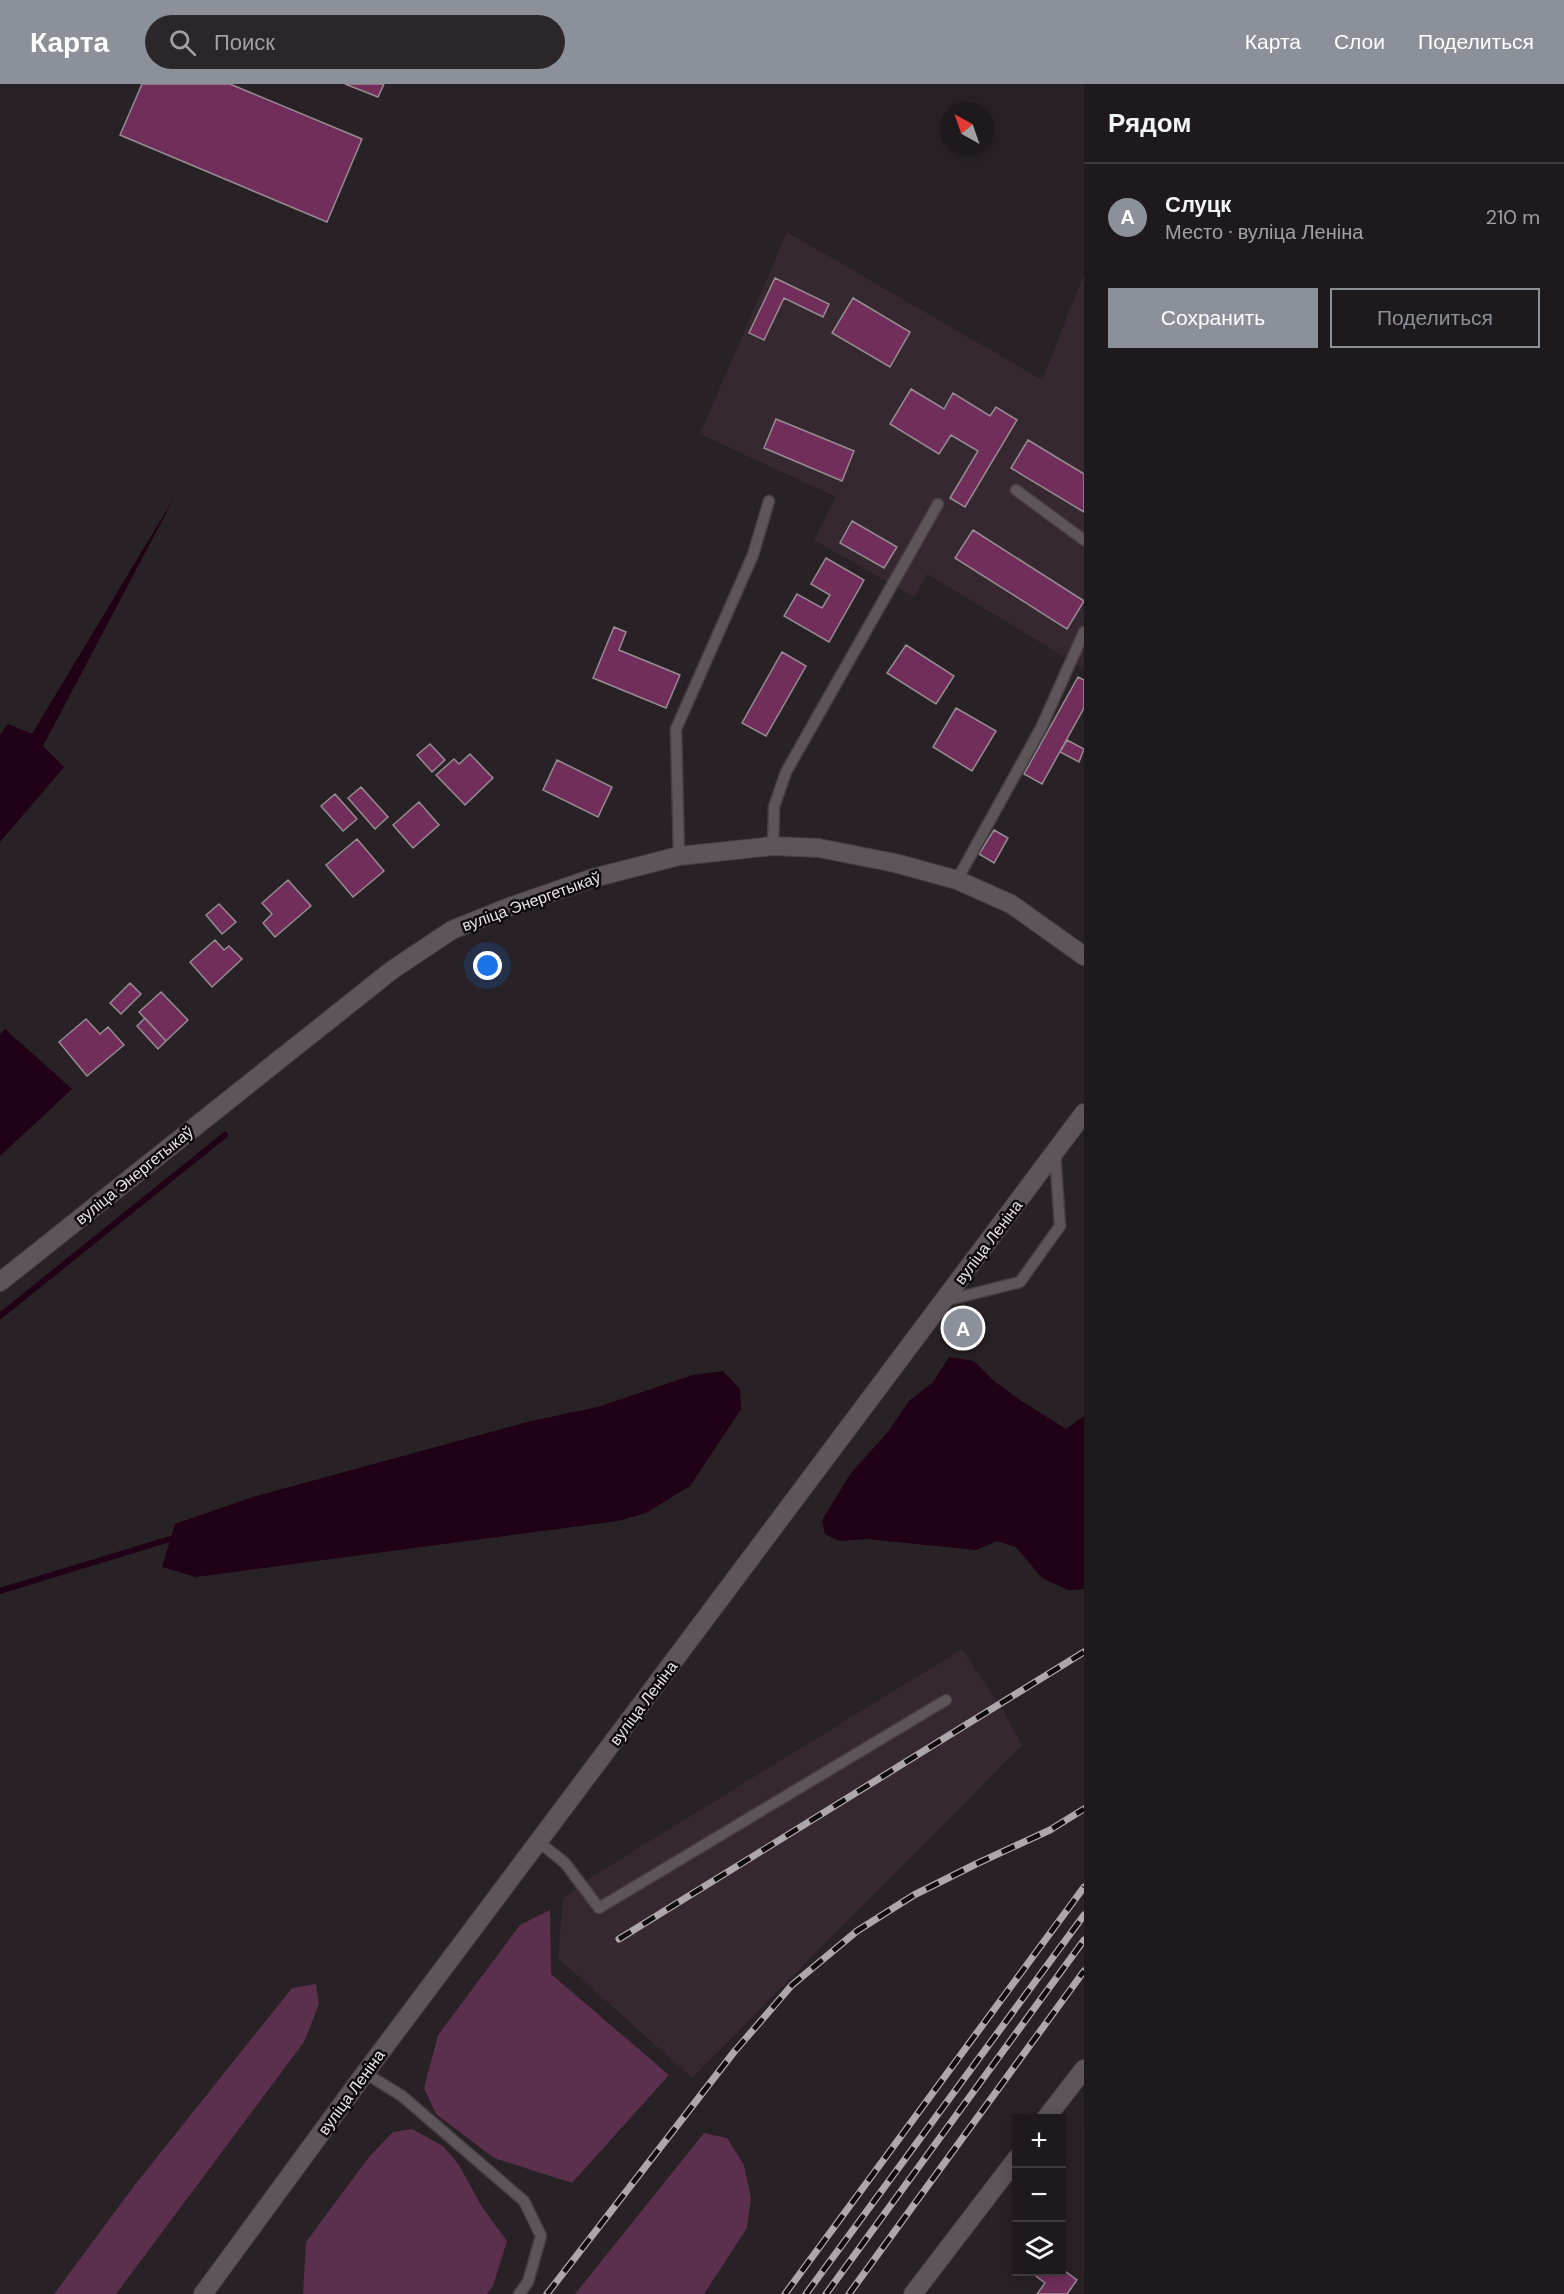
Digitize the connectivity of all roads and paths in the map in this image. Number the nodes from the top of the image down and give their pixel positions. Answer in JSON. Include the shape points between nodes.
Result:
{"nodes":[{"id":1,"x":1017,"y":490,"type":"dead end"},
{"id":2,"x":770,"y":501,"type":"dead end"},
{"id":3,"x":938,"y":504,"type":"dead end"},
{"id":4,"x":1084,"y":540,"type":"edge"},
{"id":5,"x":1084,"y":632,"type":"edge"},
{"id":6,"x":773,"y":846,"type":"junction"},
{"id":7,"x":679,"y":856,"type":"junction"},
{"id":8,"x":957,"y":880,"type":"junction"},
{"id":9,"x":1084,"y":956,"type":"edge"},
{"id":10,"x":1084,"y":1113,"type":"edge"},
{"id":11,"x":1055,"y":1153,"type":"junction"},
{"id":12,"x":0,"y":1282,"type":"edge"},
{"id":13,"x":944,"y":1301,"type":"junction"},
{"id":14,"x":946,"y":1700,"type":"dead end"},
{"id":15,"x":539,"y":1842,"type":"junction"},
{"id":16,"x":1084,"y":2069,"type":"edge"},
{"id":17,"x":365,"y":2073,"type":"junction"},
{"id":18,"x":1049,"y":2114,"type":"edge"},
{"id":19,"x":1012,"y":2165,"type":"edge"},
{"id":20,"x":203,"y":2294,"type":"edge"},
{"id":21,"x":519,"y":2294,"type":"edge"},
{"id":22,"x":913,"y":2294,"type":"edge"}],
"edges":[{"from":1,"to":4,"type":"lane"},
{"from":2,"to":7,"type":"lane","via":[[753,555],[676,729]]},
{"from":3,"to":6,"type":"lane","via":[[786,772],[774,807]]},
{"from":5,"to":8,"type":"lane","via":[[1041,728]]},
{"from":6,"to":7,"type":"street","name":"вуліца Энергетыкаў"},
{"from":6,"to":8,"type":"street","name":"вуліца Энергетыкаў","via":[[819,848]]},
{"from":7,"to":12,"type":"street","name":"вуліца Энергетыкаў","via":[[592,878],[452,930],[392,970]]},
{"from":8,"to":9,"type":"street","name":"вуліца Энергетыкаў","via":[[1011,904]]},
{"from":10,"to":11,"type":"street","name":"вуліца Леніна"},
{"from":11,"to":13,"type":"street","name":"вуліца Леніна"},
{"from":11,"to":13,"type":"lane","via":[[1060,1226],[1020,1282]]},
{"from":13,"to":15,"type":"street","name":"вуліца Леніна"},
{"from":14,"to":15,"type":"lane","via":[[599,1908],[565,1863]]},
{"from":15,"to":17,"type":"street","name":"вуліца Леніна"},
{"from":16,"to":18,"type":"street"},
{"from":17,"to":20,"type":"street","name":"вуліца Леніна"},
{"from":17,"to":21,"type":"lane","via":[[402,2097],[524,2200],[542,2236],[528,2282]]},
{"from":19,"to":22,"type":"street"}]}
